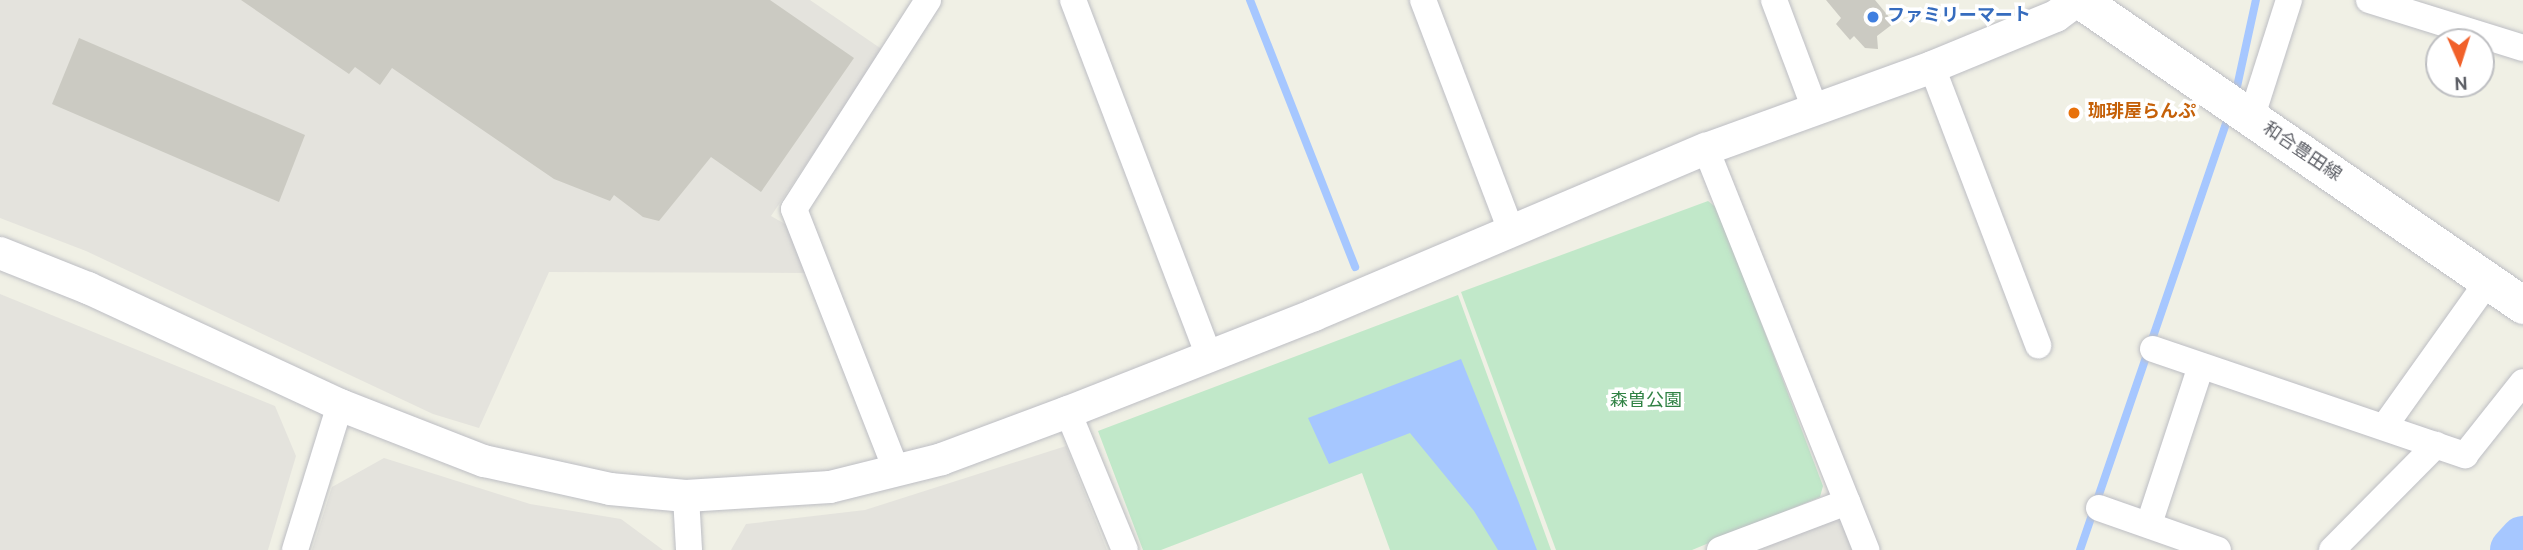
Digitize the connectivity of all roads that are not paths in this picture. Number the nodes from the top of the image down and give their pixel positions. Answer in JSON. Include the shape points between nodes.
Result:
{"nodes":[{"id":1,"x":928,"y":0,"type":"edge"},
{"id":2,"x":1073,"y":0,"type":"edge"},
{"id":3,"x":1423,"y":0,"type":"edge"},
{"id":4,"x":1774,"y":0,"type":"edge"},
{"id":5,"x":2078,"y":0,"type":"edge"},
{"id":6,"x":2289,"y":0,"type":"edge"},
{"id":7,"x":2370,"y":0,"type":"edge"},
{"id":8,"x":2523,"y":48,"type":"edge"},
{"id":9,"x":1932,"y":67,"type":"junction"},
{"id":10,"x":1815,"y":109,"type":"junction"},
{"id":11,"x":2250,"y":119,"type":"junction"},
{"id":12,"x":1706,"y":149,"type":"junction"},
{"id":13,"x":1510,"y":228,"type":"junction"},
{"id":14,"x":0,"y":253,"type":"edge"},
{"id":15,"x":2488,"y":281,"type":"junction"},
{"id":16,"x":2523,"y":305,"type":"edge"},
{"id":17,"x":2038,"y":345,"type":"dead end"},
{"id":18,"x":2153,"y":349,"type":"dead end"},
{"id":19,"x":1209,"y":357,"type":"junction"},
{"id":20,"x":2201,"y":366,"type":"junction"},
{"id":21,"x":2523,"y":382,"type":"edge"},
{"id":22,"x":340,"y":405,"type":"junction"},
{"id":23,"x":1068,"y":412,"type":"junction"},
{"id":24,"x":2384,"y":427,"type":"junction"},
{"id":25,"x":2436,"y":445,"type":"junction"},
{"id":26,"x":897,"y":472,"type":"junction"},
{"id":27,"x":686,"y":496,"type":"junction"},
{"id":28,"x":1847,"y":502,"type":"junction"},
{"id":29,"x":2099,"y":508,"type":"dead end"},
{"id":30,"x":2149,"y":524,"type":"junction"},
{"id":31,"x":295,"y":550,"type":"edge"},
{"id":32,"x":689,"y":550,"type":"edge"},
{"id":33,"x":1125,"y":550,"type":"edge"},
{"id":34,"x":1720,"y":550,"type":"edge"},
{"id":35,"x":1866,"y":550,"type":"edge"},
{"id":36,"x":2218,"y":550,"type":"edge"},
{"id":37,"x":2332,"y":550,"type":"edge"}],
"edges":[{"from":1,"to":26,"type":"street","via":[[794,209]]},
{"from":2,"to":19,"type":"street"},
{"from":3,"to":13,"type":"street"},
{"from":4,"to":10,"type":"street"},
{"from":5,"to":9,"type":"street","via":[[2056,16]]},
{"from":5,"to":11,"type":"main road","name":"和合豊田線"},
{"from":6,"to":11,"type":"street"},
{"from":7,"to":8,"type":"street"},
{"from":9,"to":10,"type":"street"},
{"from":9,"to":17,"type":"street"},
{"from":10,"to":12,"type":"street"},
{"from":11,"to":15,"type":"main road","name":"和合豊田線"},
{"from":12,"to":13,"type":"street"},
{"from":12,"to":28,"type":"street"},
{"from":13,"to":19,"type":"street"},
{"from":14,"to":22,"type":"street","via":[[88,288]]},
{"from":15,"to":16,"type":"main road","name":"和合豊田線"},
{"from":15,"to":24,"type":"street"},
{"from":18,"to":20,"type":"street"},
{"from":19,"to":23,"type":"street"},
{"from":20,"to":24,"type":"street"},
{"from":20,"to":30,"type":"street"},
{"from":21,"to":25,"type":"street","via":[[2465,455]]},
{"from":22,"to":27,"type":"street","via":[[432,444],[546,477]]},
{"from":22,"to":31,"type":"street"},
{"from":23,"to":26,"type":"street"},
{"from":23,"to":33,"type":"street"},
{"from":24,"to":25,"type":"street"},
{"from":25,"to":37,"type":"street"},
{"from":26,"to":27,"type":"street","via":[[817,488]]},
{"from":27,"to":32,"type":"street"},
{"from":28,"to":34,"type":"street"},
{"from":28,"to":35,"type":"street"},
{"from":29,"to":30,"type":"street"},
{"from":30,"to":36,"type":"street"}]}
